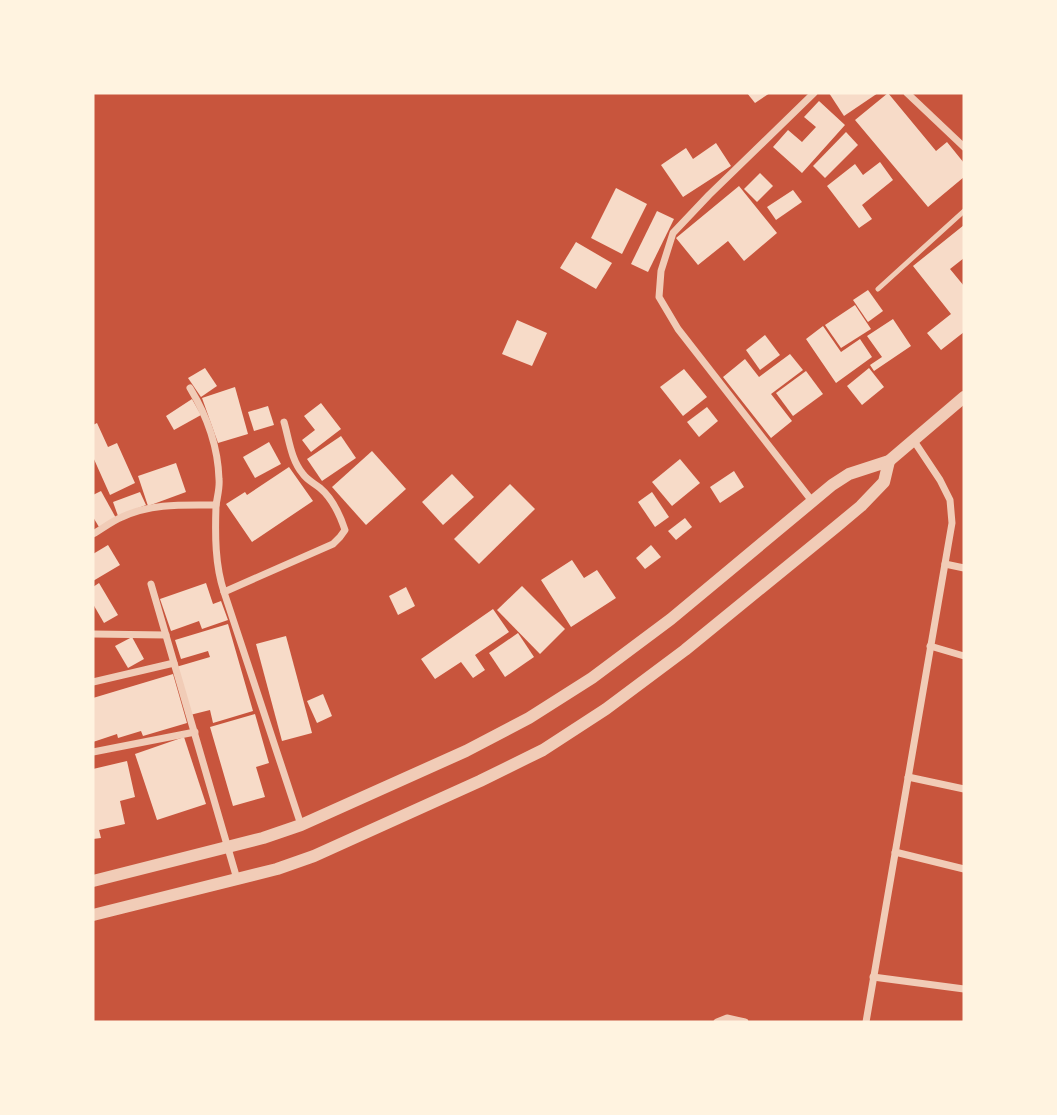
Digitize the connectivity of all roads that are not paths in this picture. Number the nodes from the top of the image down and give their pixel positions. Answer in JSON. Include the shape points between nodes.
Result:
{"nodes":[{"id":1,"x":814,"y":93,"type":"edge"},
{"id":2,"x":907,"y":93,"type":"edge"},
{"id":3,"x":964,"y":147,"type":"edge"},
{"id":4,"x":964,"y":211,"type":"edge"},
{"id":5,"x":878,"y":289,"type":"dead end"},
{"id":6,"x":190,"y":388,"type":"dead end"},
{"id":7,"x":964,"y":397,"type":"edge"},
{"id":8,"x":284,"y":422,"type":"dead end"},
{"id":9,"x":914,"y":441,"type":"junction"},
{"id":10,"x":889,"y":461,"type":"junction"},
{"id":11,"x":812,"y":501,"type":"junction"},
{"id":12,"x":216,"y":505,"type":"junction"},
{"id":13,"x":93,"y":534,"type":"edge"},
{"id":14,"x":945,"y":564,"type":"junction"},
{"id":15,"x":964,"y":568,"type":"edge"},
{"id":16,"x":151,"y":584,"type":"dead end"},
{"id":17,"x":224,"y":592,"type":"junction"},
{"id":18,"x":93,"y":634,"type":"edge"},
{"id":19,"x":166,"y":635,"type":"junction"},
{"id":20,"x":930,"y":646,"type":"junction"},
{"id":21,"x":964,"y":656,"type":"edge"},
{"id":22,"x":174,"y":663,"type":"junction"},
{"id":23,"x":93,"y":682,"type":"edge"},
{"id":24,"x":195,"y":733,"type":"junction"},
{"id":25,"x":93,"y":752,"type":"edge"},
{"id":26,"x":908,"y":777,"type":"junction"},
{"id":27,"x":964,"y":789,"type":"edge"},
{"id":28,"x":301,"y":825,"type":"junction"},
{"id":29,"x":228,"y":847,"type":"junction"},
{"id":30,"x":895,"y":852,"type":"junction"},
{"id":31,"x":964,"y":869,"type":"edge"},
{"id":32,"x":237,"y":879,"type":"junction"},
{"id":33,"x":93,"y":881,"type":"edge"},
{"id":34,"x":93,"y":915,"type":"edge"},
{"id":35,"x":873,"y":977,"type":"junction"},
{"id":36,"x":964,"y":989,"type":"edge"},
{"id":37,"x":717,"y":1022,"type":"edge"},
{"id":38,"x":745,"y":1022,"type":"edge"},
{"id":39,"x":866,"y":1022,"type":"edge"}],
"edges":[{"from":1,"to":11,"type":"street","via":[[673,233],[661,271],[659,297],[678,329]]},
{"from":2,"to":3,"type":"street"},
{"from":4,"to":5,"type":"lane"},
{"from":6,"to":12,"type":"street","via":[[216,450],[220,482]]},
{"from":7,"to":9,"type":"street"},
{"from":8,"to":17,"type":"street","via":[[295,462],[330,499],[345,530],[332,544]]},
{"from":9,"to":10,"type":"street"},
{"from":9,"to":14,"type":"street","via":[[950,500],[952,523]]},
{"from":10,"to":11,"type":"street","via":[[849,474]]},
{"from":10,"to":32,"type":"street","via":[[884,482],[845,519],[685,650],[543,750],[314,856]]},
{"from":11,"to":28,"type":"street","via":[[671,619],[529,718]]},
{"from":12,"to":13,"type":"street","via":[[142,510]]},
{"from":12,"to":17,"type":"street","via":[[216,561]]},
{"from":14,"to":15,"type":"street"},
{"from":14,"to":20,"type":"street"},
{"from":16,"to":19,"type":"street"},
{"from":17,"to":28,"type":"street"},
{"from":18,"to":19,"type":"street"},
{"from":19,"to":22,"type":"street"},
{"from":20,"to":21,"type":"street"},
{"from":20,"to":26,"type":"street"},
{"from":22,"to":23,"type":"street"},
{"from":22,"to":24,"type":"street"},
{"from":24,"to":25,"type":"street"},
{"from":24,"to":29,"type":"street"},
{"from":26,"to":27,"type":"street"},
{"from":26,"to":30,"type":"street"},
{"from":28,"to":29,"type":"street"},
{"from":29,"to":32,"type":"street"},
{"from":29,"to":33,"type":"street"},
{"from":30,"to":31,"type":"street"},
{"from":30,"to":35,"type":"street"},
{"from":32,"to":34,"type":"street"},
{"from":35,"to":36,"type":"street"},
{"from":35,"to":39,"type":"street"},
{"from":37,"to":38,"type":"street","via":[[727,1018]]}]}
